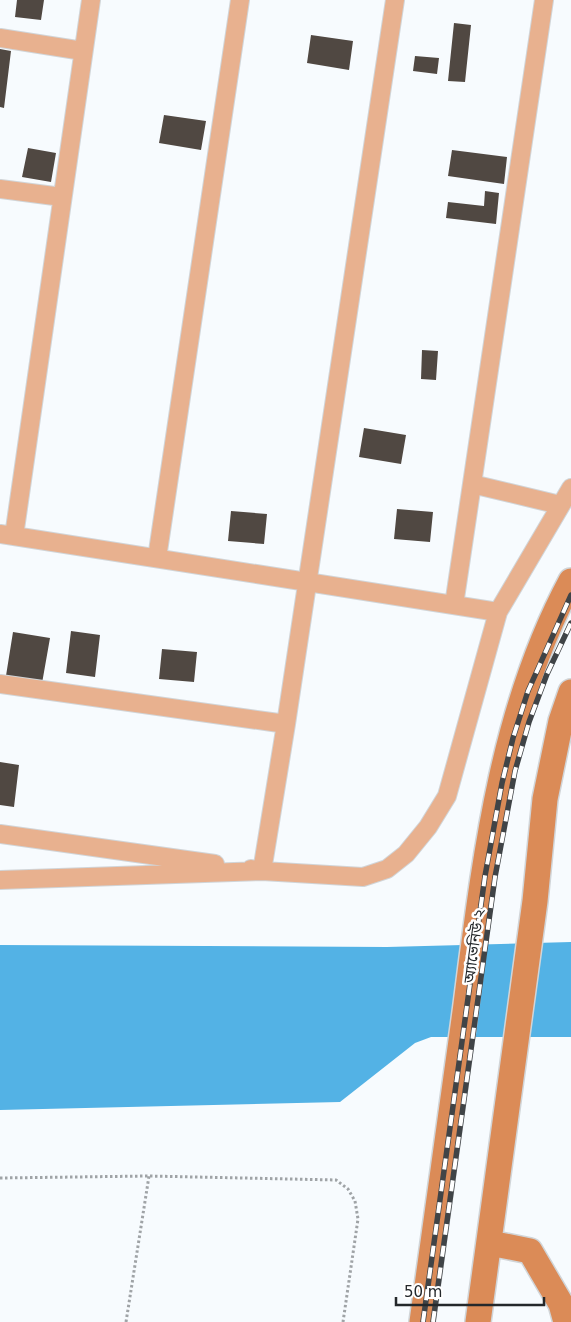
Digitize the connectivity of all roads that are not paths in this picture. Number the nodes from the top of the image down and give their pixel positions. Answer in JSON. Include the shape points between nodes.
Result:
{"nodes":[{"id":1,"x":91,"y":0,"type":"edge"},
{"id":2,"x":240,"y":0,"type":"edge"},
{"id":3,"x":395,"y":0,"type":"edge"},
{"id":4,"x":544,"y":0,"type":"edge"},
{"id":5,"x":0,"y":38,"type":"edge"},
{"id":6,"x":83,"y":51,"type":"junction"},
{"id":7,"x":0,"y":189,"type":"edge"},
{"id":8,"x":62,"y":197,"type":"junction"},
{"id":9,"x":472,"y":484,"type":"junction"},
{"id":10,"x":571,"y":488,"type":"edge"},
{"id":11,"x":560,"y":505,"type":"junction"},
{"id":12,"x":7,"y":535,"type":"edge"},
{"id":13,"x":157,"y":558,"type":"junction"},
{"id":14,"x":571,"y":581,"type":"edge"},
{"id":15,"x":307,"y":582,"type":"junction"},
{"id":16,"x":454,"y":605,"type":"junction"},
{"id":17,"x":498,"y":612,"type":"junction"},
{"id":18,"x":0,"y":684,"type":"edge"},
{"id":19,"x":571,"y":692,"type":"edge"},
{"id":20,"x":286,"y":724,"type":"junction"},
{"id":21,"x":570,"y":736,"type":"edge"},
{"id":22,"x":552,"y":763,"type":"junction"},
{"id":23,"x":0,"y":834,"type":"edge"},
{"id":24,"x":262,"y":871,"type":"junction"},
{"id":25,"x":0,"y":880,"type":"edge"},
{"id":26,"x":490,"y":1243,"type":"junction"},
{"id":27,"x":571,"y":1306,"type":"edge"},
{"id":28,"x":422,"y":1322,"type":"edge"},
{"id":29,"x":478,"y":1322,"type":"edge"},
{"id":30,"x":568,"y":1322,"type":"edge"}],
"edges":[{"from":1,"to":6,"type":"street"},
{"from":2,"to":13,"type":"street"},
{"from":3,"to":15,"type":"street"},
{"from":4,"to":9,"type":"street"},
{"from":5,"to":6,"type":"street"},
{"from":6,"to":8,"type":"street"},
{"from":7,"to":8,"type":"street"},
{"from":8,"to":12,"type":"street"},
{"from":9,"to":11,"type":"street"},
{"from":9,"to":16,"type":"street"},
{"from":10,"to":11,"type":"street"},
{"from":11,"to":17,"type":"street"},
{"from":12,"to":13,"type":"street"},
{"from":13,"to":15,"type":"street"},
{"from":14,"to":28,"type":"main road","name":"অ্যাভেনিউ ২","via":[[540,646],[523,692],[494,816],[479,901]]},
{"from":15,"to":16,"type":"street"},
{"from":15,"to":20,"type":"street"},
{"from":16,"to":17,"type":"street"},
{"from":17,"to":24,"type":"street","via":[[446,796],[428,827],[406,854],[386,869],[363,877]]},
{"from":18,"to":20,"type":"street"},
{"from":19,"to":22,"type":"main road"},
{"from":20,"to":24,"type":"street"},
{"from":21,"to":22,"type":"street"},
{"from":22,"to":26,"type":"main road"},
{"from":23,"to":24,"type":"street"},
{"from":24,"to":25,"type":"street"},
{"from":26,"to":29,"type":"main road"},
{"from":26,"to":30,"type":"main road","via":[[530,1251]]},
{"from":27,"to":30,"type":"street"}]}
